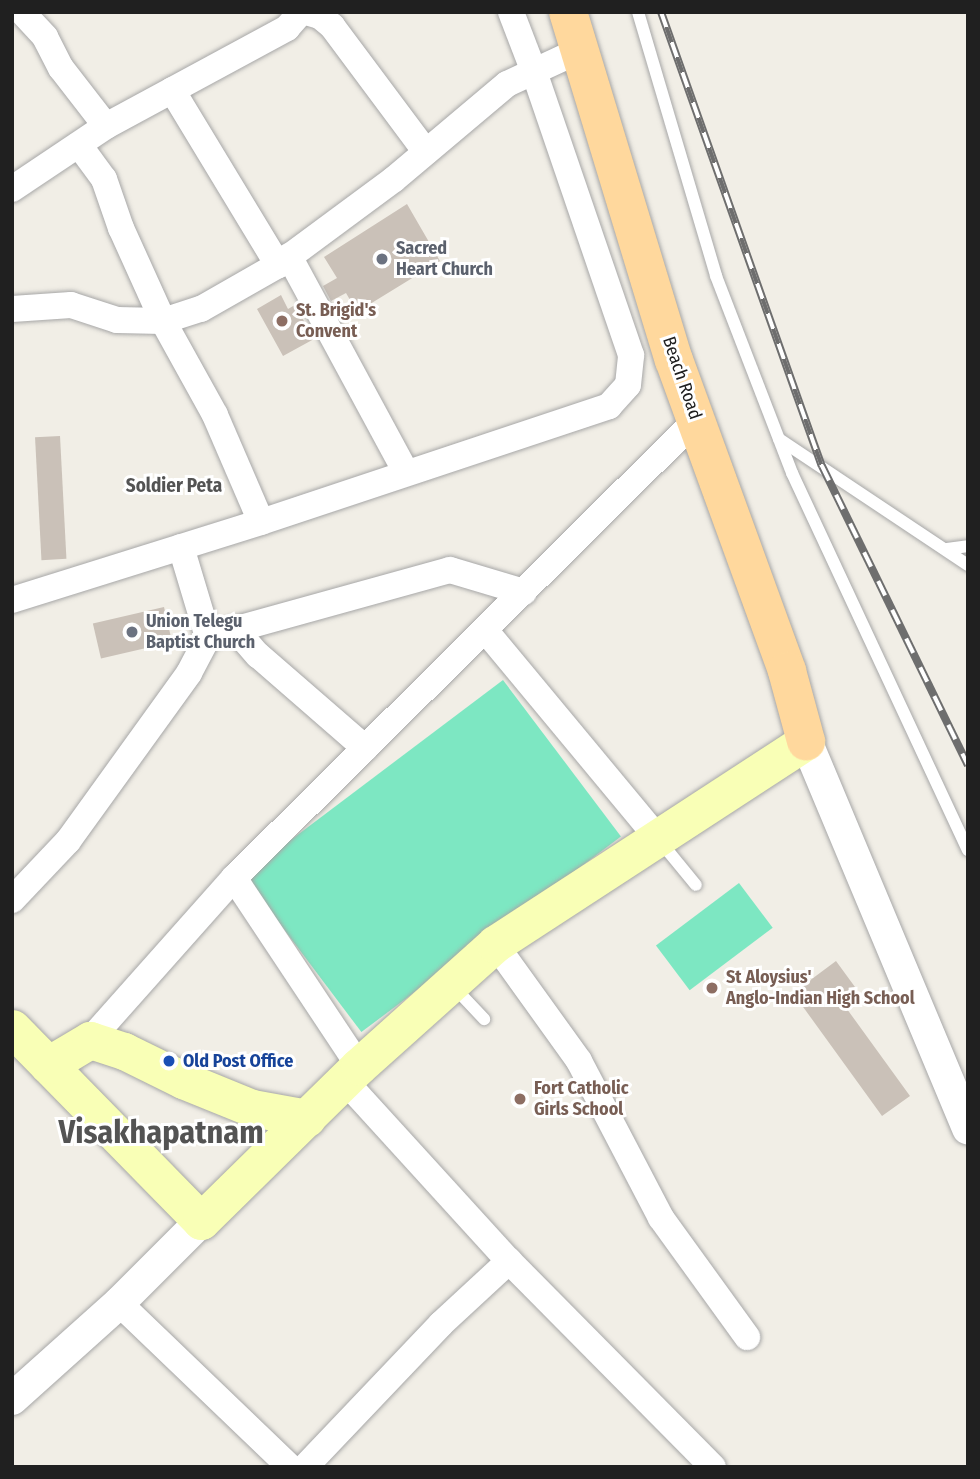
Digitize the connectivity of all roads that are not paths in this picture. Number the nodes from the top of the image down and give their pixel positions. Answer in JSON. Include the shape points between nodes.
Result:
{"nodes":[{"id":1,"x":304,"y":12,"type":"edge"},
{"id":2,"x":511,"y":12,"type":"edge"},
{"id":3,"x":568,"y":12,"type":"edge"},
{"id":4,"x":638,"y":12,"type":"edge"},
{"id":5,"x":28,"y":14,"type":"edge"},
{"id":6,"x":578,"y":51,"type":"junction"},
{"id":7,"x":534,"y":72,"type":"junction"},
{"id":8,"x":172,"y":90,"type":"junction"},
{"id":9,"x":106,"y":126,"type":"junction"},
{"id":10,"x":79,"y":145,"type":"junction"},
{"id":11,"x":426,"y":152,"type":"junction"},
{"id":12,"x":12,"y":189,"type":"edge"},
{"id":13,"x":284,"y":261,"type":"junction"},
{"id":14,"x":12,"y":309,"type":"edge"},
{"id":15,"x":163,"y":321,"type":"junction"},
{"id":16,"x":696,"y":420,"type":"junction"},
{"id":17,"x":779,"y":439,"type":"junction"},
{"id":18,"x":406,"y":472,"type":"junction"},
{"id":19,"x":261,"y":523,"type":"junction"},
{"id":20,"x":968,"y":546,"type":"edge"},
{"id":21,"x":181,"y":547,"type":"junction"},
{"id":22,"x":947,"y":549,"type":"junction"},
{"id":23,"x":968,"y":565,"type":"edge"},
{"id":24,"x":524,"y":593,"type":"junction"},
{"id":25,"x":12,"y":600,"type":"edge"},
{"id":26,"x":235,"y":629,"type":"junction"},
{"id":27,"x":485,"y":630,"type":"junction"},
{"id":28,"x":208,"y":637,"type":"junction"},
{"id":29,"x":806,"y":741,"type":"junction"},
{"id":30,"x":365,"y":748,"type":"junction"},
{"id":31,"x":657,"y":837,"type":"junction"},
{"id":32,"x":968,"y":850,"type":"edge"},
{"id":33,"x":234,"y":878,"type":"junction"},
{"id":34,"x":696,"y":885,"type":"dead end"},
{"id":35,"x":12,"y":900,"type":"edge"},
{"id":36,"x":495,"y":944,"type":"junction"},
{"id":37,"x":451,"y":984,"type":"junction"},
{"id":38,"x":484,"y":1018,"type":"dead end"},
{"id":39,"x":12,"y":1028,"type":"edge"},
{"id":40,"x":90,"y":1040,"type":"junction"},
{"id":41,"x":48,"y":1065,"type":"junction"},
{"id":42,"x":352,"y":1074,"type":"junction"},
{"id":43,"x":307,"y":1118,"type":"junction"},
{"id":44,"x":968,"y":1128,"type":"edge"},
{"id":45,"x":201,"y":1222,"type":"junction"},
{"id":46,"x":509,"y":1261,"type":"junction"},
{"id":47,"x":119,"y":1303,"type":"junction"},
{"id":48,"x":747,"y":1337,"type":"dead end"},
{"id":49,"x":12,"y":1399,"type":"edge"},
{"id":50,"x":290,"y":1467,"type":"edge"},
{"id":51,"x":305,"y":1467,"type":"edge"},
{"id":52,"x":713,"y":1467,"type":"edge"}],
"edges":[{"from":1,"to":8,"type":"street","via":[[287,28]]},
{"from":1,"to":11,"type":"street","via":[[320,16],[332,26]]},
{"from":2,"to":7,"type":"street"},
{"from":3,"to":6,"type":"main road","name":"Beach Road"},
{"from":4,"to":17,"type":"lane","via":[[716,276]]},
{"from":5,"to":9,"type":"street","via":[[61,68]]},
{"from":6,"to":7,"type":"street"},
{"from":6,"to":16,"type":"main road","name":"Beach Road"},
{"from":7,"to":11,"type":"street","via":[[508,84]]},
{"from":7,"to":18,"type":"street","via":[[631,355],[628,385],[609,406]]},
{"from":8,"to":9,"type":"street"},
{"from":8,"to":13,"type":"street"},
{"from":9,"to":10,"type":"street"},
{"from":10,"to":12,"type":"street"},
{"from":10,"to":15,"type":"street","via":[[104,179]]},
{"from":11,"to":13,"type":"street"},
{"from":13,"to":15,"type":"street","via":[[201,309]]},
{"from":13,"to":18,"type":"street"},
{"from":14,"to":15,"type":"street","via":[[71,305],[117,320]]},
{"from":15,"to":19,"type":"street","via":[[215,415]]},
{"from":16,"to":24,"type":"street"},
{"from":16,"to":29,"type":"main road","name":"Beach Road","via":[[787,671]]},
{"from":17,"to":22,"type":"lane"},
{"from":17,"to":32,"type":"lane"},
{"from":18,"to":19,"type":"street"},
{"from":19,"to":21,"type":"street"},
{"from":20,"to":22,"type":"lane"},
{"from":21,"to":25,"type":"street"},
{"from":21,"to":28,"type":"street"},
{"from":22,"to":23,"type":"lane"},
{"from":24,"to":26,"type":"street","via":[[450,570]]},
{"from":24,"to":27,"type":"street"},
{"from":26,"to":28,"type":"street"},
{"from":26,"to":30,"type":"street","via":[[258,655]]},
{"from":27,"to":30,"type":"street"},
{"from":27,"to":31,"type":"street"},
{"from":28,"to":35,"type":"street","via":[[189,673],[68,841]]},
{"from":29,"to":31,"type":"main road"},
{"from":29,"to":44,"type":"street"},
{"from":30,"to":33,"type":"street"},
{"from":31,"to":34,"type":"lane"},
{"from":31,"to":36,"type":"main road"},
{"from":33,"to":40,"type":"street"},
{"from":33,"to":42,"type":"street"},
{"from":36,"to":37,"type":"main road"},
{"from":36,"to":48,"type":"street","via":[[579,1061],[661,1218]]},
{"from":37,"to":38,"type":"lane"},
{"from":37,"to":42,"type":"main road"},
{"from":39,"to":41,"type":"main road"},
{"from":40,"to":41,"type":"main road"},
{"from":40,"to":43,"type":"main road","via":[[252,1108]]},
{"from":41,"to":45,"type":"main road"},
{"from":42,"to":43,"type":"main road"},
{"from":42,"to":46,"type":"street"},
{"from":43,"to":45,"type":"main road"},
{"from":45,"to":47,"type":"street"},
{"from":46,"to":51,"type":"street","via":[[441,1324]]},
{"from":46,"to":52,"type":"street"},
{"from":47,"to":49,"type":"street"},
{"from":47,"to":50,"type":"street"}]}
